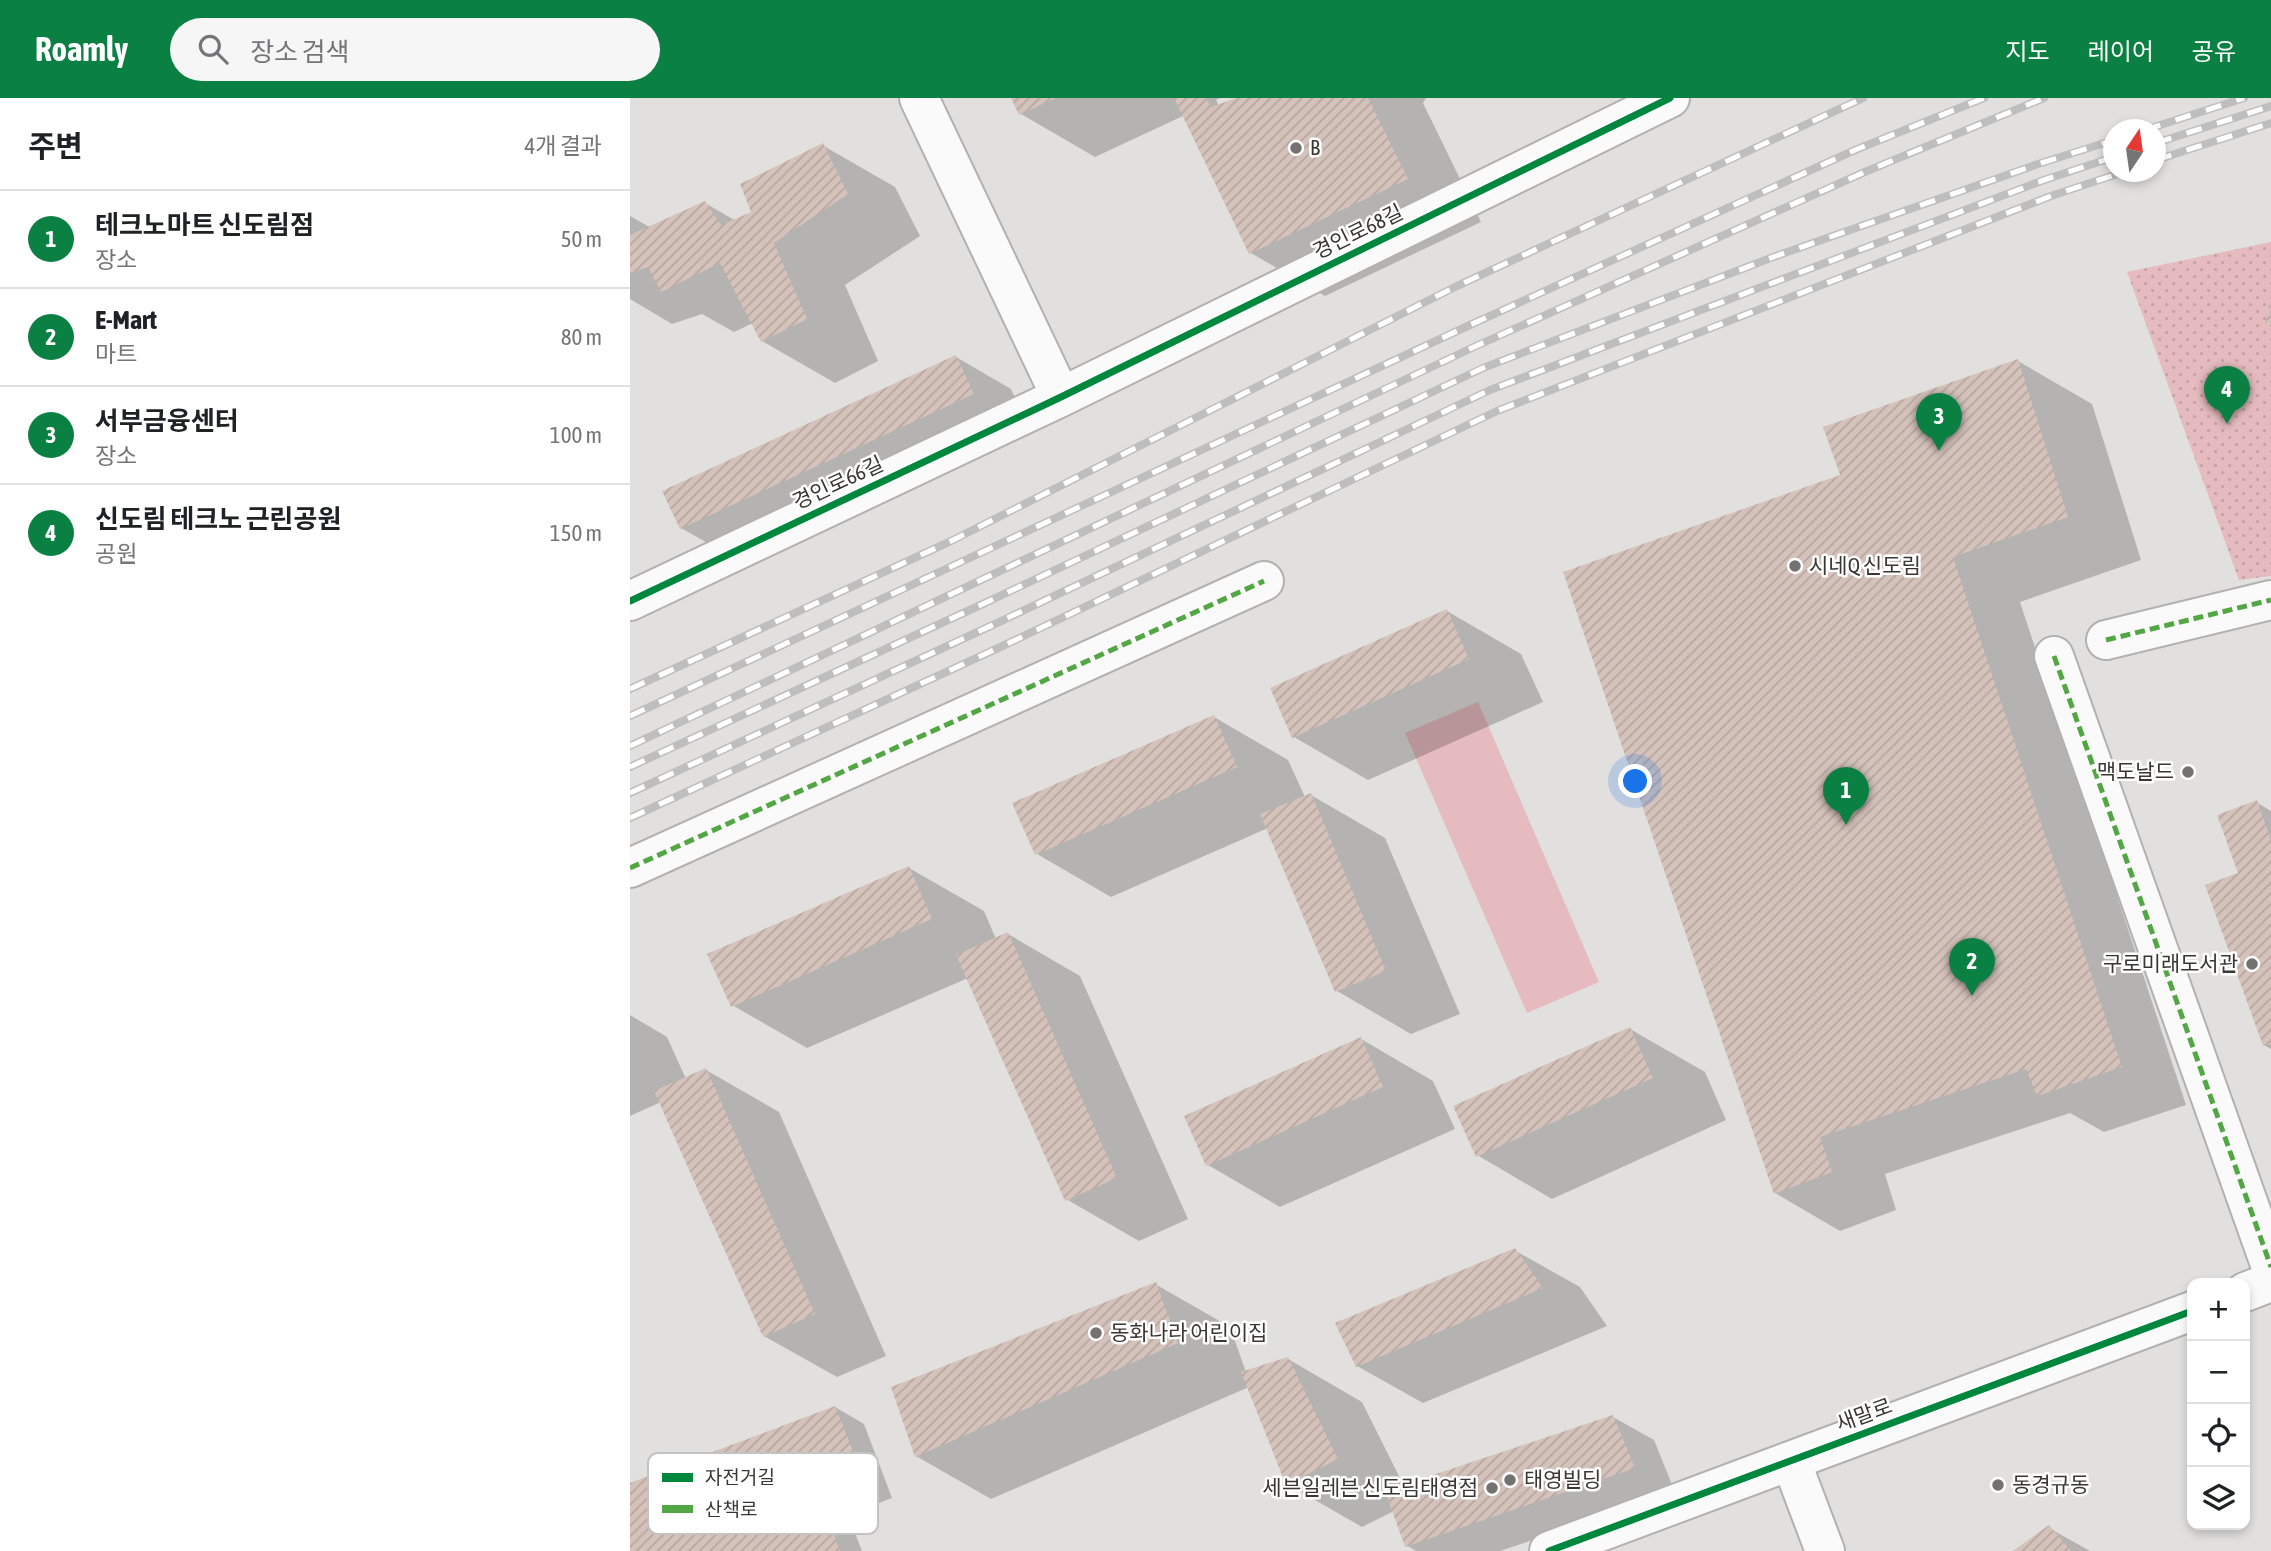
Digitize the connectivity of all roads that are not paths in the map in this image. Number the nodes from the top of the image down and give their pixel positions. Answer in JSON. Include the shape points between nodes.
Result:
{"nodes":[{"id":1,"x":919,"y":98,"type":"edge"},
{"id":2,"x":1670,"y":98,"type":"edge"},
{"id":3,"x":1061,"y":397,"type":"junction"},
{"id":4,"x":1264,"y":582,"type":"dead end"},
{"id":5,"x":635,"y":587,"type":"edge"},
{"id":6,"x":2271,"y":600,"type":"edge"},
{"id":7,"x":2106,"y":640,"type":"dead end"},
{"id":8,"x":2054,"y":656,"type":"dead end"},
{"id":9,"x":630,"y":868,"type":"edge"},
{"id":10,"x":2271,"y":1267,"type":"edge"},
{"id":11,"x":2271,"y":1282,"type":"edge"},
{"id":12,"x":2250,"y":1290,"type":"edge"},
{"id":13,"x":2187,"y":1313,"type":"edge"},
{"id":14,"x":1791,"y":1461,"type":"junction"},
{"id":15,"x":1560,"y":1549,"type":"edge"},
{"id":16,"x":1825,"y":1551,"type":"edge"}],
"edges":[{"from":1,"to":3,"type":"street"},
{"from":2,"to":3,"type":"street","name":"경인로68길"},
{"from":3,"to":5,"type":"street","name":"경인로66길"},
{"from":4,"to":9,"type":"street"},
{"from":6,"to":7,"type":"street"},
{"from":8,"to":10,"type":"street"},
{"from":11,"to":12,"type":"street"},
{"from":13,"to":14,"type":"street","name":"새말로"},
{"from":14,"to":15,"type":"street","name":"새말로"},
{"from":14,"to":16,"type":"street"}]}
